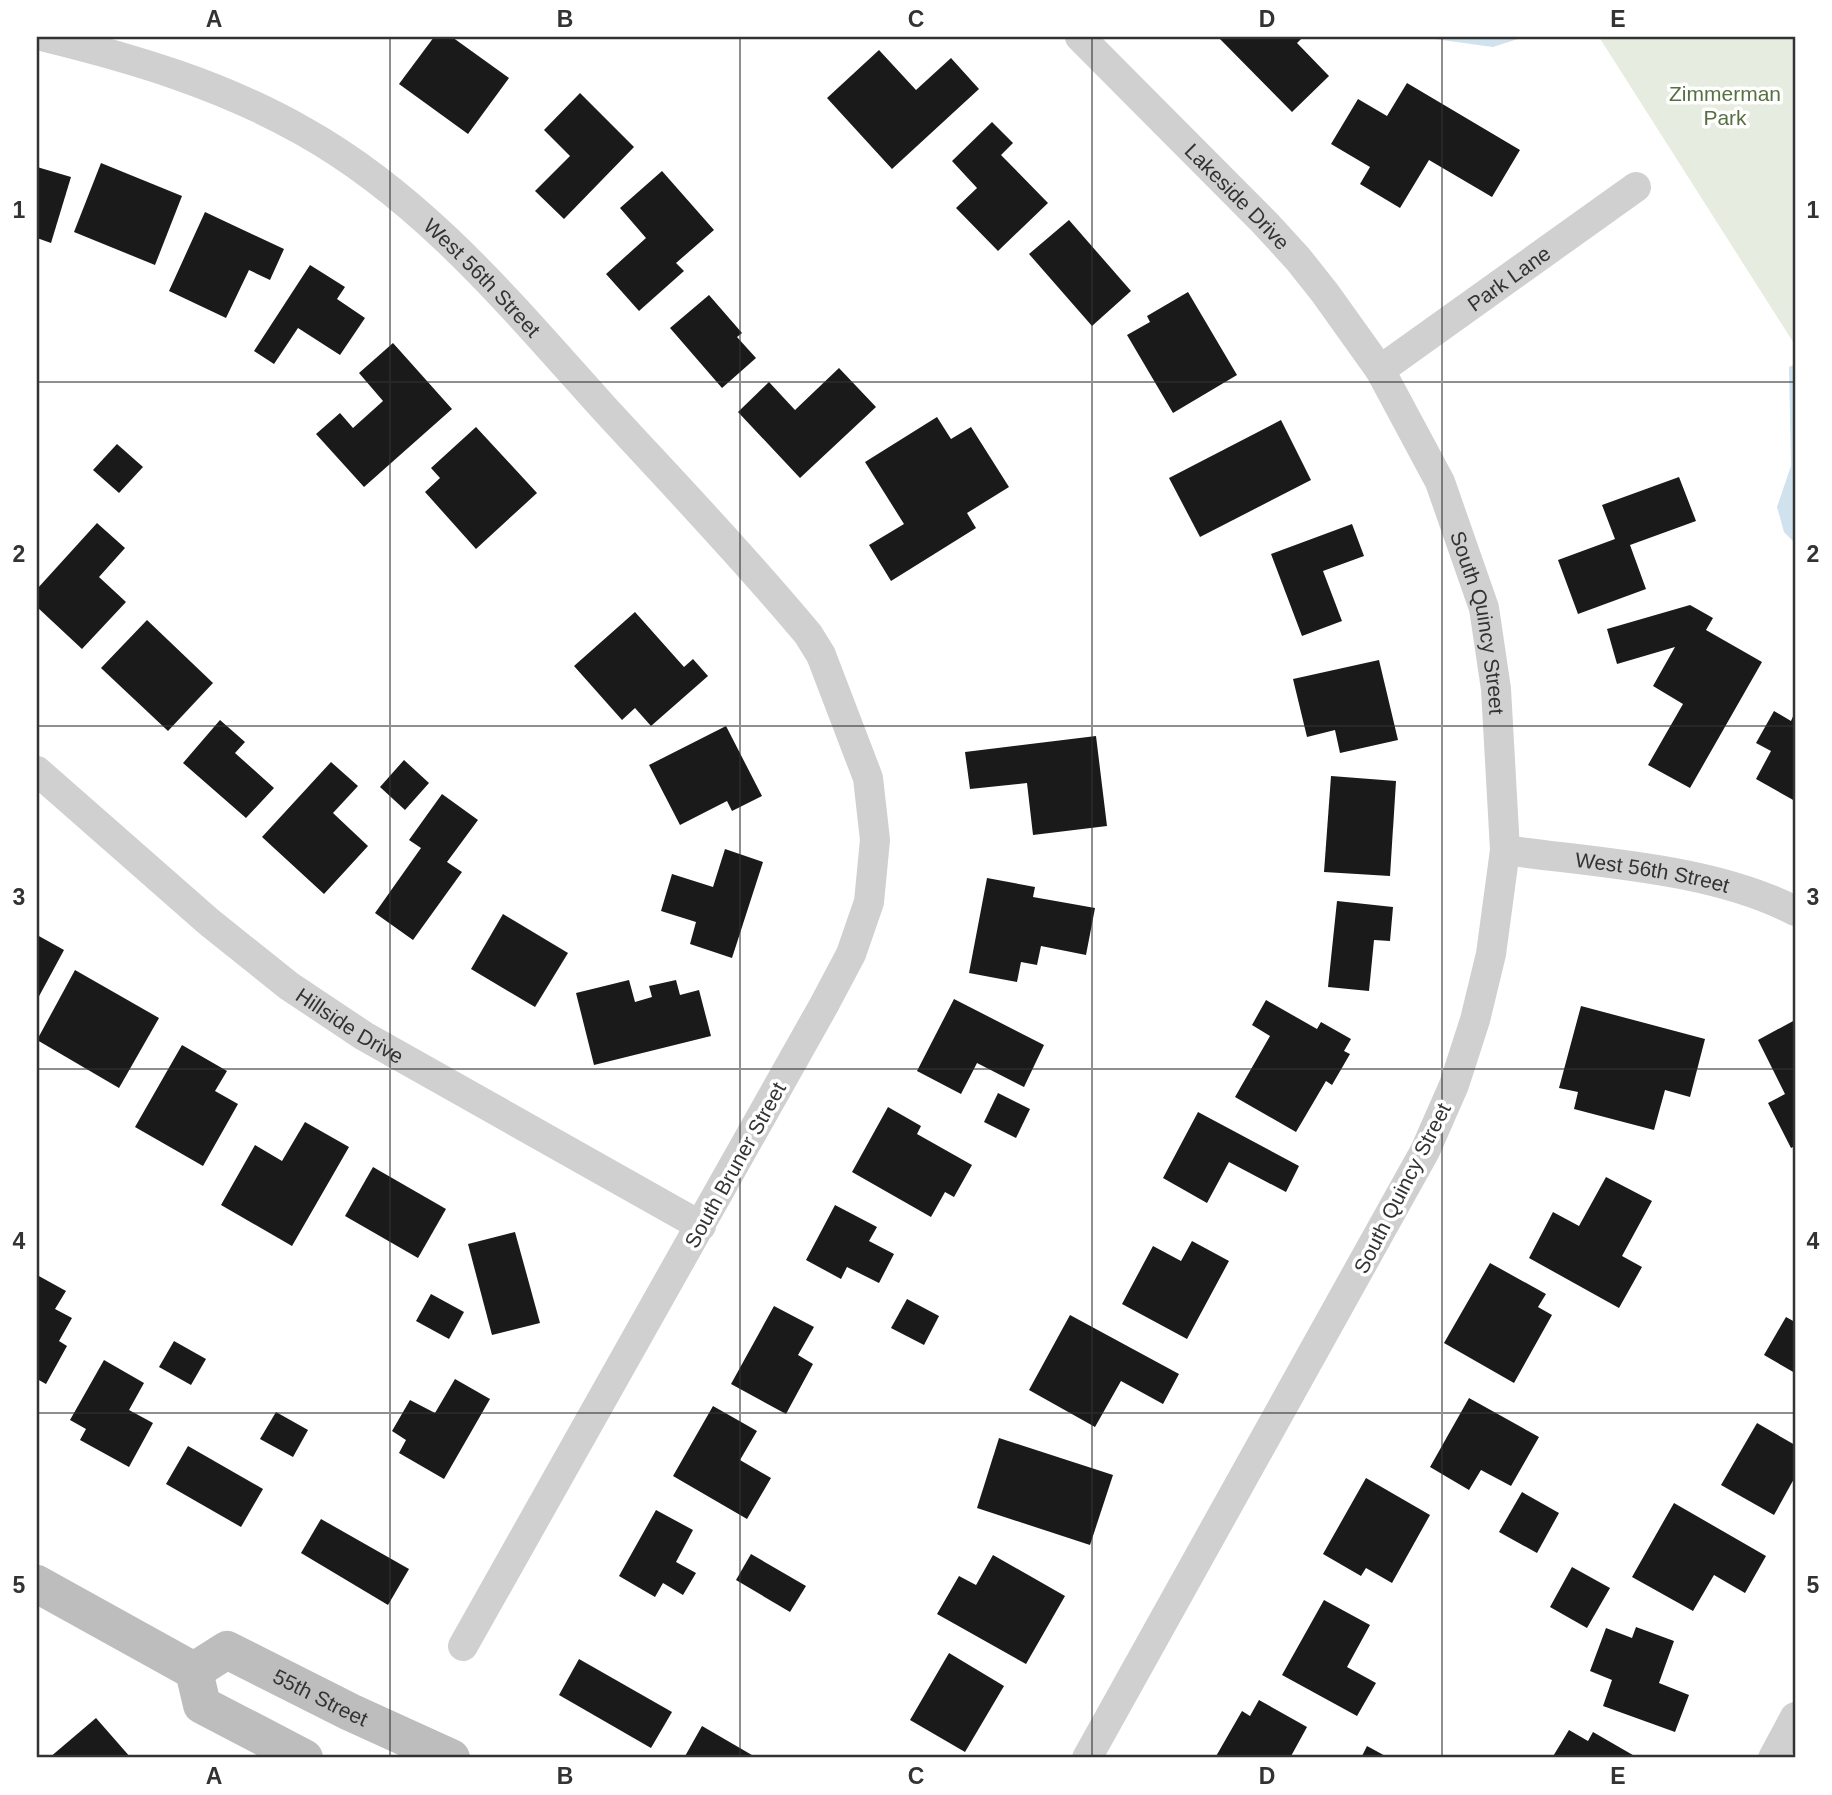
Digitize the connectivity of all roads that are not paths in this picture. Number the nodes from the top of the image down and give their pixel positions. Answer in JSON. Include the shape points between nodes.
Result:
{"nodes":[{"id":1,"x":45,"y":37,"type":"edge"},
{"id":2,"x":1080,"y":37,"type":"edge"},
{"id":3,"x":1636,"y":187,"type":"dead end"},
{"id":4,"x":1380,"y":370,"type":"junction"},
{"id":5,"x":821,"y":655,"type":"joint"},
{"id":6,"x":37,"y":771,"type":"edge"},
{"id":7,"x":1505,"y":850,"type":"junction"},
{"id":8,"x":1795,"y":911,"type":"edge"},
{"id":9,"x":701,"y":1226,"type":"junction"},
{"id":10,"x":37,"y":1584,"type":"edge"},
{"id":11,"x":463,"y":1646,"type":"dead end"},
{"id":12,"x":194,"y":1671,"type":"junction"},
{"id":13,"x":1795,"y":1717,"type":"edge"},
{"id":14,"x":304,"y":1758,"type":"edge"},
{"id":15,"x":451,"y":1758,"type":"edge"},
{"id":16,"x":1087,"y":1758,"type":"edge"},
{"id":17,"x":1773,"y":1758,"type":"edge"}],
"edges":[{"from":1,"to":5,"type":"street","name":"West 56th Street","via":[[177,73],[262,108],[348,158],[416,210],[477,269],[784,605]]},
{"from":2,"to":4,"type":"street","name":"Lakeside Drive","via":[[1298,259]]},
{"from":3,"to":4,"type":"street","name":"Park Lane"},
{"from":4,"to":7,"type":"street","name":"South Quincy Street","via":[[1440,482],[1484,608],[1496,689]]},
{"from":5,"to":9,"type":"street","name":"South Bruner Street","via":[[869,778],[876,840],[869,902],[851,954]]},
{"from":6,"to":9,"type":"street","name":"Hillside Drive","via":[[289,986],[364,1036]]},
{"from":7,"to":8,"type":"street","name":"West 56th Street","via":[[1725,883]]},
{"from":7,"to":16,"type":"street","name":"South Quincy Street","via":[[1491,954],[1475,1020],[1425,1152]]},
{"from":9,"to":11,"type":"street","name":"South Bruner Street"},
{"from":10,"to":12,"type":"main road"},
{"from":12,"to":14,"type":"main road","via":[[202,1704]]},
{"from":12,"to":15,"type":"main road","name":"55th Street","via":[[227,1650]]},
{"from":13,"to":17,"type":"street"}]}
